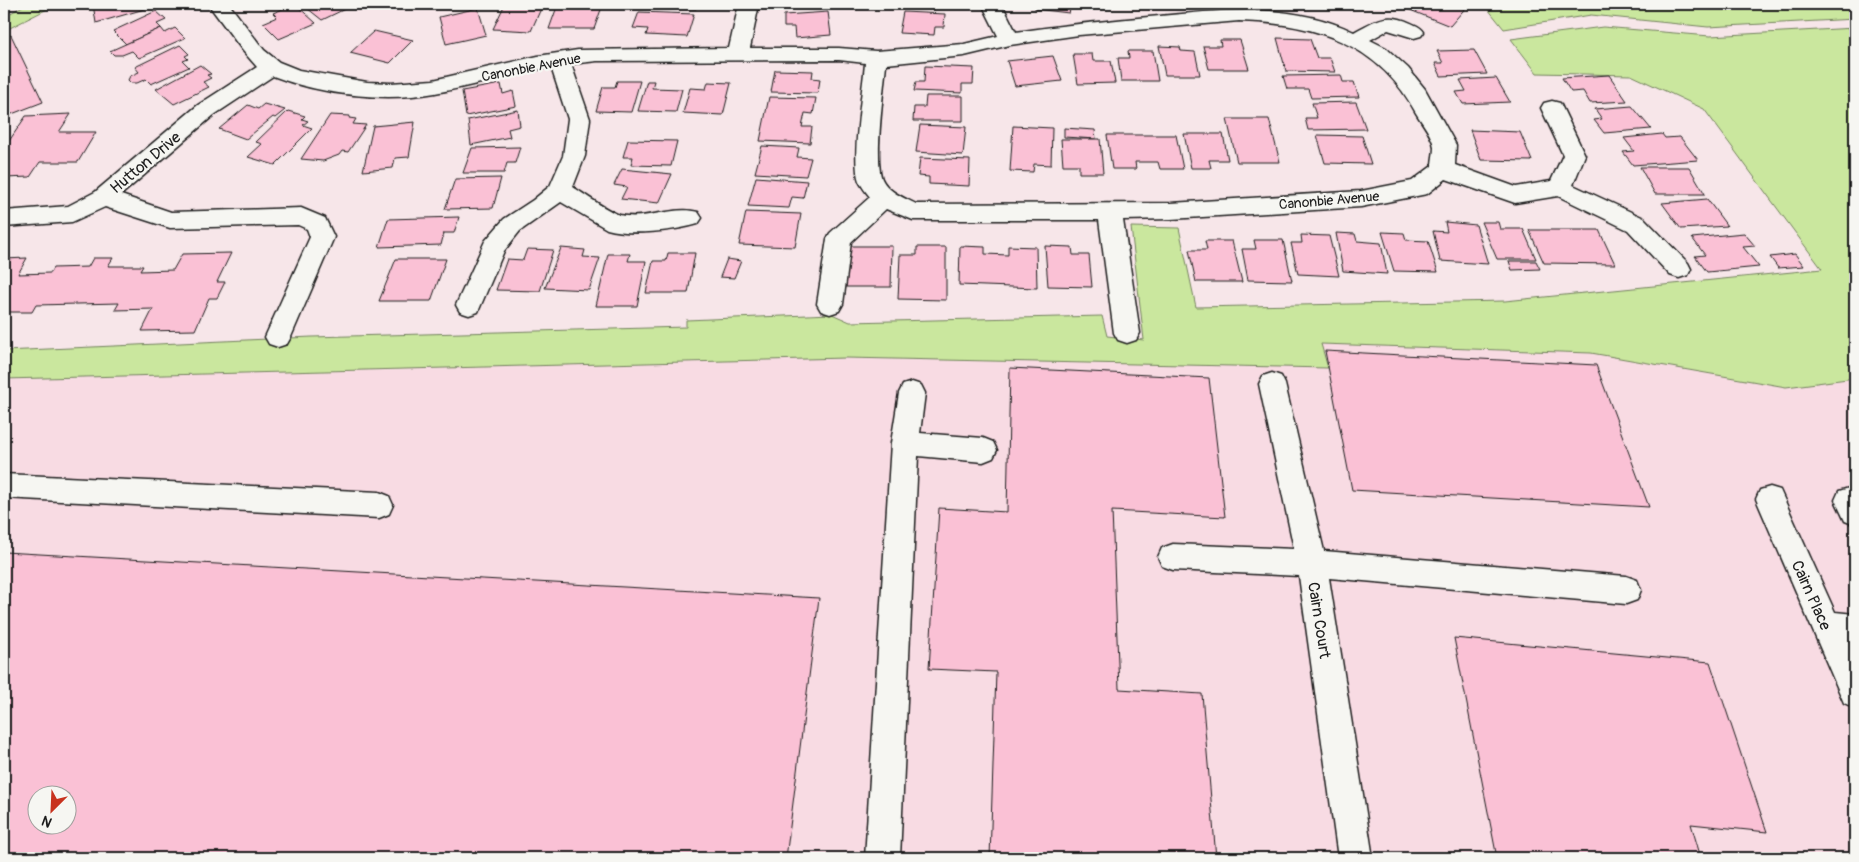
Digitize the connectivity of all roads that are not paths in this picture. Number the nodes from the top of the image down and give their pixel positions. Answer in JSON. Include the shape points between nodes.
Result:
{"nodes":[{"id":1,"x":749,"y":4,"type":"edge"},
{"id":2,"x":992,"y":4,"type":"edge"},
{"id":3,"x":230,"y":6,"type":"edge"},
{"id":4,"x":1414,"y":32,"type":"dead end"},
{"id":5,"x":1010,"y":39,"type":"junction"},
{"id":6,"x":1354,"y":41,"type":"junction"},
{"id":7,"x":738,"y":55,"type":"junction"},
{"id":8,"x":876,"y":58,"type":"junction"},
{"id":9,"x":559,"y":59,"type":"junction"},
{"id":10,"x":272,"y":67,"type":"junction"},
{"id":11,"x":1552,"y":108,"type":"dead end"},
{"id":12,"x":1443,"y":169,"type":"junction"},
{"id":13,"x":1560,"y":188,"type":"junction"},
{"id":14,"x":560,"y":190,"type":"junction"},
{"id":15,"x":103,"y":198,"type":"junction"},
{"id":16,"x":884,"y":198,"type":"junction"},
{"id":17,"x":1110,"y":212,"type":"junction"},
{"id":18,"x":690,"y":218,"type":"dead end"},
{"id":19,"x":4,"y":219,"type":"edge"},
{"id":20,"x":1679,"y":269,"type":"dead end"},
{"id":21,"x":830,"y":304,"type":"dead end"},
{"id":22,"x":469,"y":305,"type":"dead end"},
{"id":23,"x":1127,"y":333,"type":"dead end"},
{"id":24,"x":278,"y":337,"type":"dead end"},
{"id":25,"x":1272,"y":384,"type":"dead end"},
{"id":26,"x":912,"y":393,"type":"dead end"},
{"id":27,"x":905,"y":443,"type":"junction"},
{"id":28,"x":983,"y":450,"type":"dead end"},
{"id":29,"x":4,"y":486,"type":"edge"},
{"id":30,"x":1770,"y":499,"type":"dead end"},
{"id":31,"x":378,"y":505,"type":"dead end"},
{"id":32,"x":1173,"y":556,"type":"dead end"},
{"id":33,"x":1312,"y":563,"type":"junction"},
{"id":34,"x":1626,"y":590,"type":"dead end"},
{"id":35,"x":1825,"y":624,"type":"junction"},
{"id":36,"x":1855,"y":628,"type":"edge"},
{"id":37,"x":1855,"y":692,"type":"edge"},
{"id":38,"x":882,"y":858,"type":"edge"},
{"id":39,"x":1356,"y":858,"type":"edge"}],
"edges":[{"from":1,"to":7,"type":"street"},
{"from":2,"to":5,"type":"street"},
{"from":3,"to":10,"type":"street","name":"Canonbie Avenue","via":[[254,50]]},
{"from":4,"to":6,"type":"street","via":[[1394,23],[1383,24]]},
{"from":5,"to":6,"type":"street","name":"Canonbie Avenue","via":[[1239,15],[1299,20]]},
{"from":5,"to":8,"type":"street","name":"Canonbie Avenue","via":[[964,50]]},
{"from":6,"to":12,"type":"street","name":"Canonbie Avenue","via":[[1379,54],[1402,73],[1445,146]]},
{"from":7,"to":8,"type":"street","name":"Canonbie Avenue","via":[[839,54]]},
{"from":7,"to":9,"type":"street","name":"Canonbie Avenue","via":[[597,55]]},
{"from":8,"to":16,"type":"street","name":"Canonbie Avenue","via":[[869,179]]},
{"from":9,"to":10,"type":"street","name":"Canonbie Avenue","via":[[432,86],[391,90],[361,89],[310,79]]},
{"from":9,"to":14,"type":"street","via":[[579,119],[574,156]]},
{"from":10,"to":15,"type":"street","name":"Hutton Drive","via":[[206,110]]},
{"from":11,"to":13,"type":"street","via":[[1574,155]]},
{"from":12,"to":13,"type":"street","via":[[1516,195]]},
{"from":12,"to":17,"type":"street","name":"Canonbie Avenue","via":[[1419,188],[1361,199]]},
{"from":13,"to":20,"type":"street","via":[[1636,224]]},
{"from":14,"to":18,"type":"street","via":[[614,223],[638,224]]},
{"from":14,"to":22,"type":"street","via":[[512,225],[494,247]]},
{"from":15,"to":19,"type":"street","name":"Hutton Drive","via":[[72,214]]},
{"from":15,"to":24,"type":"street","via":[[170,220],[301,216],[317,224],[322,236]]},
{"from":16,"to":17,"type":"street","name":"Canonbie Avenue","via":[[914,212]]},
{"from":16,"to":21,"type":"street","via":[[838,240]]},
{"from":17,"to":23,"type":"street"},
{"from":25,"to":33,"type":"street","name":"Cairn Court"},
{"from":26,"to":27,"type":"street"},
{"from":27,"to":28,"type":"street"},
{"from":27,"to":38,"type":"street"},
{"from":29,"to":31,"type":"street"},
{"from":30,"to":35,"type":"street","name":"Cairn Place"},
{"from":32,"to":33,"type":"street"},
{"from":33,"to":34,"type":"street"},
{"from":33,"to":39,"type":"street","name":"Cairn Court"},
{"from":35,"to":36,"type":"street"},
{"from":35,"to":37,"type":"street","name":"Cairn Place"}]}
